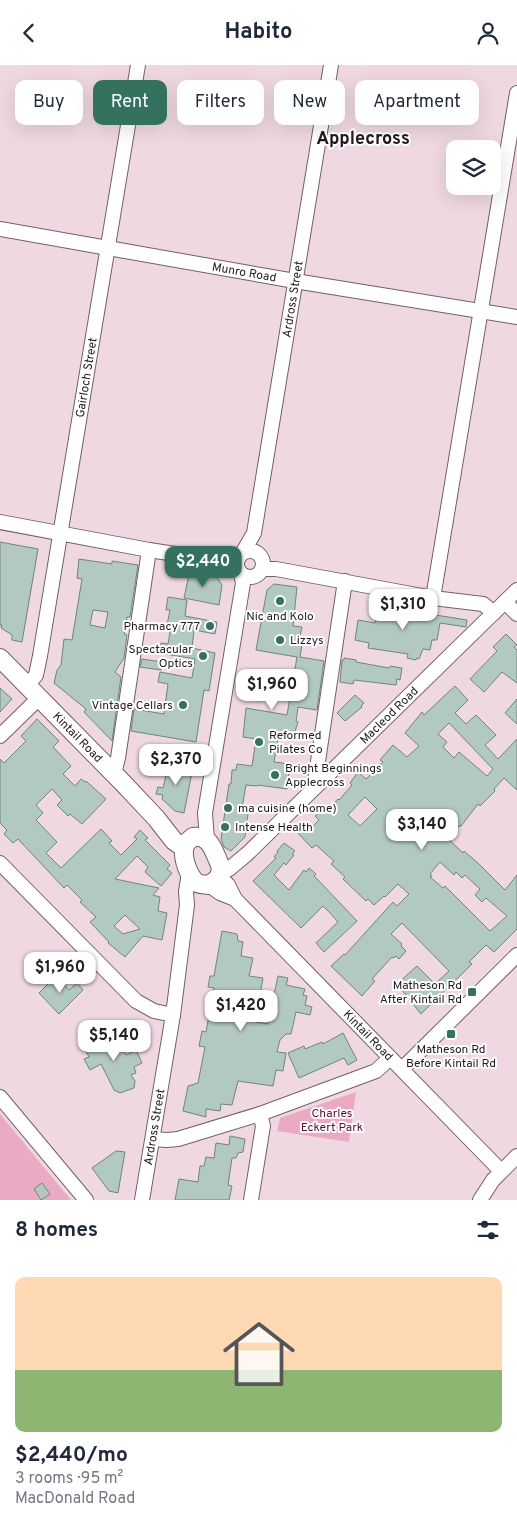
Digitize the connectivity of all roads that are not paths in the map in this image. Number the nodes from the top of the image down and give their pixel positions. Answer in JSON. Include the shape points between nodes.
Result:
{"nodes":[{"id":1,"x":138,"y":65,"type":"edge"},
{"id":2,"x":331,"y":65,"type":"edge"},
{"id":3,"x":517,"y":93,"type":"edge"},
{"id":4,"x":0,"y":229,"type":"edge"},
{"id":5,"x":109,"y":248,"type":"junction"},
{"id":6,"x":295,"y":281,"type":"junction"},
{"id":7,"x":481,"y":312,"type":"junction"},
{"id":8,"x":517,"y":317,"type":"edge"},
{"id":9,"x":0,"y":522,"type":"edge"},
{"id":10,"x":61,"y":534,"type":"junction"},
{"id":11,"x":149,"y":550,"type":"junction"},
{"id":12,"x":252,"y":567,"type":"junction"},
{"id":13,"x":345,"y":581,"type":"junction"},
{"id":14,"x":517,"y":590,"type":"edge"},
{"id":15,"x":433,"y":598,"type":"junction"},
{"id":16,"x":505,"y":602,"type":"junction"},
{"id":17,"x":494,"y":613,"type":"junction"},
{"id":18,"x":517,"y":614,"type":"edge"},
{"id":19,"x":0,"y":658,"type":"edge"},
{"id":20,"x":33,"y":692,"type":"junction"},
{"id":21,"x":0,"y":736,"type":"edge"},
{"id":22,"x":114,"y":774,"type":"junction"},
{"id":23,"x":314,"y":788,"type":"junction"},
{"id":24,"x":194,"y":841,"type":"junction"},
{"id":25,"x":0,"y":863,"type":"edge"},
{"id":26,"x":189,"y":872,"type":"junction"},
{"id":27,"x":214,"y":876,"type":"junction"},
{"id":28,"x":188,"y":905,"type":"junction"},
{"id":29,"x":517,"y":955,"type":"edge"},
{"id":30,"x":173,"y":1015,"type":"junction"},
{"id":31,"x":390,"y":1058,"type":"junction"},
{"id":32,"x":402,"y":1069,"type":"junction"},
{"id":33,"x":0,"y":1097,"type":"edge"},
{"id":34,"x":260,"y":1114,"type":"junction"},
{"id":35,"x":153,"y":1139,"type":"junction"},
{"id":36,"x":517,"y":1156,"type":"edge"},
{"id":37,"x":501,"y":1171,"type":"junction"},
{"id":38,"x":86,"y":1200,"type":"edge"},
{"id":39,"x":142,"y":1200,"type":"edge"},
{"id":40,"x":251,"y":1200,"type":"edge"},
{"id":41,"x":480,"y":1200,"type":"edge"}],
"edges":[{"from":1,"to":5,"type":"street","name":"Gairloch Street"},
{"from":2,"to":6,"type":"street","name":"Ardross Street"},
{"from":3,"to":7,"type":"street"},
{"from":4,"to":5,"type":"street","name":"Munro Road"},
{"from":5,"to":6,"type":"street","name":"Munro Road"},
{"from":5,"to":10,"type":"street","name":"Gairloch Street"},
{"from":6,"to":7,"type":"street","name":"Munro Road"},
{"from":6,"to":12,"type":"street","name":"Ardross Street","via":[[254,533]]},
{"from":7,"to":8,"type":"street","name":"Munro Road"},
{"from":7,"to":15,"type":"street"},
{"from":9,"to":10,"type":"street"},
{"from":10,"to":11,"type":"street"},
{"from":10,"to":20,"type":"street","name":"Gairloch Street"},
{"from":11,"to":12,"type":"street"},
{"from":11,"to":22,"type":"street"},
{"from":12,"to":13,"type":"street"},
{"from":12,"to":24,"type":"street","name":"Ardross Street","via":[[205,816]]},
{"from":13,"to":15,"type":"street"},
{"from":13,"to":23,"type":"street"},
{"from":14,"to":16,"type":"street","name":"Macleod Road"},
{"from":15,"to":17,"type":"street","via":[[483,604]]},
{"from":16,"to":17,"type":"street","name":"Macleod Road"},
{"from":16,"to":18,"type":"street"},
{"from":17,"to":23,"type":"street","name":"Macleod Road"},
{"from":19,"to":20,"type":"main road","name":"Kintail Road"},
{"from":20,"to":21,"type":"street","name":"Gairloch Street"},
{"from":20,"to":22,"type":"main road","name":"Kintail Road"},
{"from":22,"to":24,"type":"main road","name":"Kintail Road","via":[[156,818]]},
{"from":23,"to":27,"type":"street","name":"Macleod Road","via":[[247,854]]},
{"from":24,"to":26,"type":"main road"},
{"from":24,"to":27,"type":"main road","via":[[212,844]]},
{"from":25,"to":30,"type":"street","via":[[136,1001],[154,1011]]},
{"from":26,"to":27,"type":"main road","via":[[200,884]]},
{"from":26,"to":28,"type":"street","name":"Ardross Street"},
{"from":27,"to":28,"type":"street"},
{"from":27,"to":31,"type":"street","name":"Kintail Road","via":[[220,893],[235,899]]},
{"from":28,"to":30,"type":"street","name":"Ardross Street"},
{"from":29,"to":32,"type":"street"},
{"from":30,"to":35,"type":"street","name":"Ardross Street"},
{"from":31,"to":32,"type":"street","name":"Kintail Road"},
{"from":31,"to":34,"type":"street","via":[[376,1071]]},
{"from":32,"to":37,"type":"street","name":"Kintail Road"},
{"from":33,"to":38,"type":"street"},
{"from":34,"to":35,"type":"street","via":[[178,1139]]},
{"from":34,"to":40,"type":"street","via":[[263,1126]]},
{"from":35,"to":39,"type":"street","name":"Ardross Street"},
{"from":36,"to":37,"type":"street"},
{"from":37,"to":41,"type":"street"}]}
